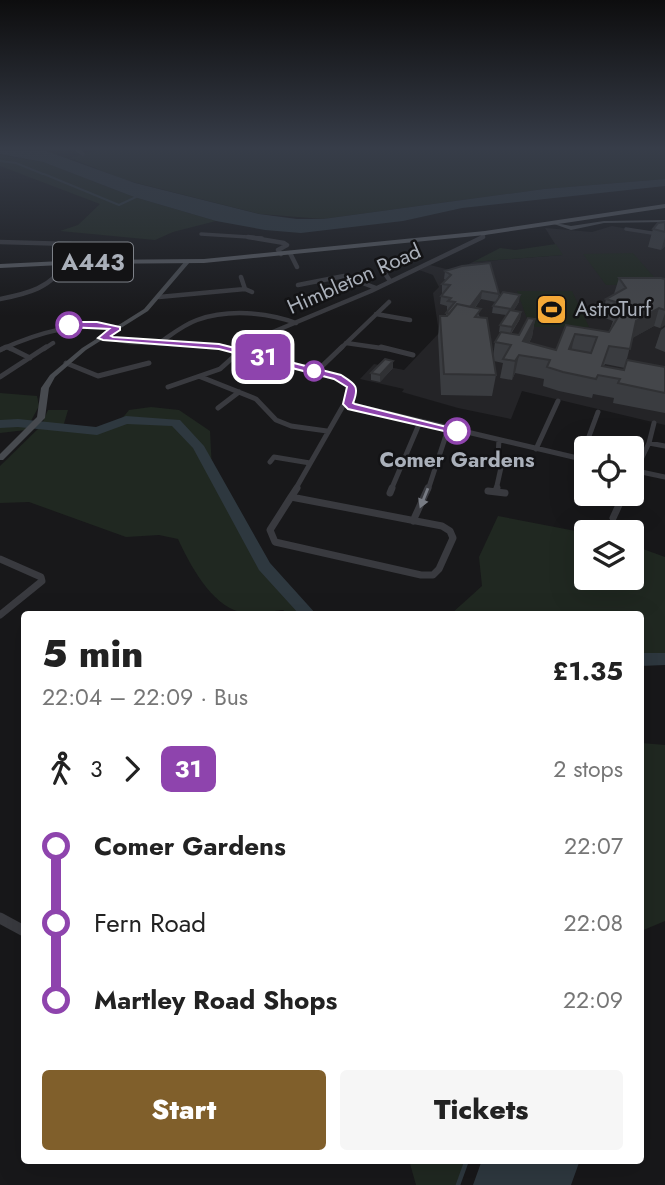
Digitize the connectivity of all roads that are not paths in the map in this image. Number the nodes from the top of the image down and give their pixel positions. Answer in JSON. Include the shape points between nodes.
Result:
{"nodes":[{"id":1,"x":665,"y":206,"type":"edge"},
{"id":2,"x":665,"y":221,"type":"edge"},
{"id":3,"x":556,"y":223,"type":"junction"},
{"id":4,"x":626,"y":229,"type":"dead end"},
{"id":5,"x":485,"y":233,"type":"junction"},
{"id":6,"x":201,"y":234,"type":"dead end"},
{"id":7,"x":665,"y":235,"type":"edge"},
{"id":8,"x":0,"y":242,"type":"edge"},
{"id":9,"x":71,"y":244,"type":"dead end"},
{"id":10,"x":290,"y":253,"type":"junction"},
{"id":11,"x":281,"y":254,"type":"junction"},
{"id":12,"x":65,"y":262,"type":"junction"},
{"id":13,"x":187,"y":262,"type":"junction"},
{"id":14,"x":378,"y":263,"type":"dead end"},
{"id":15,"x":0,"y":266,"type":"edge"},
{"id":16,"x":298,"y":267,"type":"dead end"},
{"id":17,"x":240,"y":276,"type":"dead end"},
{"id":18,"x":390,"y":281,"type":"junction"},
{"id":19,"x":297,"y":285,"type":"dead end"},
{"id":20,"x":376,"y":288,"type":"junction"},
{"id":21,"x":245,"y":289,"type":"junction"},
{"id":22,"x":252,"y":292,"type":"dead end"},
{"id":23,"x":159,"y":297,"type":"junction"},
{"id":24,"x":0,"y":299,"type":"edge"},
{"id":25,"x":389,"y":302,"type":"dead end"},
{"id":26,"x":376,"y":314,"type":"junction"},
{"id":27,"x":410,"y":320,"type":"dead end"},
{"id":28,"x":296,"y":323,"type":"junction"},
{"id":29,"x":117,"y":328,"type":"junction"},
{"id":30,"x":103,"y":338,"type":"junction"},
{"id":31,"x":0,"y":339,"type":"edge"},
{"id":32,"x":53,"y":343,"type":"dead end"},
{"id":33,"x":158,"y":344,"type":"junction"},
{"id":34,"x":346,"y":344,"type":"junction"},
{"id":35,"x":9,"y":346,"type":"junction"},
{"id":36,"x":232,"y":349,"type":"junction"},
{"id":37,"x":0,"y":350,"type":"edge"},
{"id":38,"x":240,"y":351,"type":"junction"},
{"id":39,"x":413,"y":355,"type":"dead end"},
{"id":40,"x":30,"y":358,"type":"junction"},
{"id":41,"x":66,"y":363,"type":"junction"},
{"id":42,"x":149,"y":363,"type":"dead end"},
{"id":43,"x":317,"y":371,"type":"junction"},
{"id":44,"x":0,"y":377,"type":"edge"},
{"id":45,"x":201,"y":377,"type":"junction"},
{"id":46,"x":166,"y":388,"type":"dead end"},
{"id":47,"x":239,"y":392,"type":"junction"},
{"id":48,"x":348,"y":404,"type":"junction"},
{"id":49,"x":554,"y":404,"type":"dead end"},
{"id":50,"x":218,"y":408,"type":"dead end"},
{"id":51,"x":598,"y":412,"type":"dead end"},
{"id":52,"x":420,"y":422,"type":"junction"},
{"id":53,"x":654,"y":423,"type":"dead end"},
{"id":54,"x":448,"y":429,"type":"junction"},
{"id":55,"x":327,"y":431,"type":"junction"},
{"id":56,"x":591,"y":436,"type":"edge"},
{"id":57,"x":499,"y":440,"type":"junction"},
{"id":58,"x":649,"y":443,"type":"junction"},
{"id":59,"x":665,"y":446,"type":"edge"},
{"id":60,"x":536,"y":449,"type":"junction"},
{"id":61,"x":644,"y":452,"type":"edge"},
{"id":62,"x":574,"y":457,"type":"edge"},
{"id":63,"x":0,"y":458,"type":"edge"},
{"id":64,"x":271,"y":462,"type":"dead end"},
{"id":65,"x":310,"y":463,"type":"junction"},
{"id":66,"x":644,"y":474,"type":"edge"},
{"id":67,"x":665,"y":477,"type":"edge"},
{"id":68,"x":488,"y":491,"type":"dead end"},
{"id":69,"x":496,"y":492,"type":"junction"},
{"id":70,"x":505,"y":493,"type":"dead end"},
{"id":71,"x":390,"y":494,"type":"dead end"},
{"id":72,"x":290,"y":497,"type":"junction"},
{"id":73,"x":618,"y":506,"type":"edge"},
{"id":74,"x":613,"y":518,"type":"dead end"},
{"id":75,"x":413,"y":520,"type":"junction"},
{"id":76,"x":0,"y":559,"type":"edge"},
{"id":77,"x":0,"y":615,"type":"edge"},
{"id":78,"x":0,"y":918,"type":"edge"},
{"id":79,"x":21,"y":930,"type":"edge"}],
"edges":[{"from":1,"to":3,"type":"main road","number":"A443"},
{"from":2,"to":3,"type":"main road","via":[[604,222],[571,228]]},
{"from":3,"to":5,"type":"main road","number":"A443"},
{"from":4,"to":7,"type":"street"},
{"from":5,"to":10,"type":"main road","number":"A443"},
{"from":5,"to":18,"type":"street","name":"Himbleton Road"},
{"from":6,"to":11,"type":"street","via":[[287,244],[278,250]]},
{"from":8,"to":9,"type":"street"},
{"from":10,"to":11,"type":"main road","number":"A443"},
{"from":10,"to":16,"type":"street"},
{"from":11,"to":13,"type":"main road","number":"A443"},
{"from":12,"to":13,"type":"main road","number":"A443"},
{"from":12,"to":15,"type":"main road","number":"A443"},
{"from":12,"to":24,"type":"street","via":[[49,282]]},
{"from":13,"to":23,"type":"main road"},
{"from":14,"to":18,"type":"street"},
{"from":17,"to":21,"type":"street"},
{"from":18,"to":20,"type":"street","name":"Himbleton Road"},
{"from":19,"to":20,"type":"street","via":[[349,277]]},
{"from":20,"to":28,"type":"street","name":"Himbleton Road"},
{"from":21,"to":22,"type":"street"},
{"from":21,"to":23,"type":"street"},
{"from":23,"to":29,"type":"main road"},
{"from":25,"to":26,"type":"street"},
{"from":26,"to":27,"type":"street"},
{"from":26,"to":34,"type":"street"},
{"from":28,"to":33,"type":"street","via":[[270,314],[208,317]]},
{"from":28,"to":36,"type":"street","name":"Himbleton Road"},
{"from":29,"to":30,"type":"main road"},
{"from":29,"to":35,"type":"street","via":[[69,325]]},
{"from":30,"to":33,"type":"street"},
{"from":30,"to":41,"type":"main road"},
{"from":31,"to":35,"type":"street"},
{"from":32,"to":40,"type":"street"},
{"from":33,"to":36,"type":"street"},
{"from":34,"to":39,"type":"street"},
{"from":34,"to":43,"type":"street"},
{"from":35,"to":37,"type":"street"},
{"from":35,"to":40,"type":"street"},
{"from":36,"to":38,"type":"street"},
{"from":38,"to":43,"type":"street"},
{"from":38,"to":45,"type":"street","via":[[220,369]]},
{"from":40,"to":44,"type":"street"},
{"from":41,"to":42,"type":"street","via":[[98,376]]},
{"from":41,"to":63,"type":"main road","via":[[45,388],[41,418]]},
{"from":43,"to":48,"type":"street","via":[[349,383],[353,391]]},
{"from":45,"to":46,"type":"street"},
{"from":45,"to":47,"type":"street"},
{"from":47,"to":50,"type":"street"},
{"from":47,"to":55,"type":"street","via":[[262,402],[275,420]]},
{"from":48,"to":52,"type":"street"},
{"from":48,"to":55,"type":"street"},
{"from":49,"to":60,"type":"street"},
{"from":51,"to":56,"type":"street"},
{"from":52,"to":54,"type":"street"},
{"from":52,"to":71,"type":"street"},
{"from":53,"to":58,"type":"street"},
{"from":54,"to":57,"type":"street"},
{"from":54,"to":75,"type":"street","one_way":true,"via":[[423,504]]},
{"from":55,"to":65,"type":"street"},
{"from":57,"to":60,"type":"street"},
{"from":57,"to":69,"type":"street","via":[[502,463]]},
{"from":58,"to":59,"type":"street"},
{"from":58,"to":61,"type":"street"},
{"from":60,"to":62,"type":"street"},
{"from":64,"to":65,"type":"street","via":[[274,457]]},
{"from":65,"to":72,"type":"street"},
{"from":66,"to":67,"type":"street"},
{"from":68,"to":69,"type":"street"},
{"from":69,"to":70,"type":"street"},
{"from":72,"to":75,"type":"street"},
{"from":72,"to":75,"type":"street","via":[[270,530],[281,545],[433,575],[451,546],[452,535],[442,526]]},
{"from":73,"to":74,"type":"street"},
{"from":76,"to":77,"type":"street","via":[[42,581]]},
{"from":78,"to":79,"type":"street"}]}
